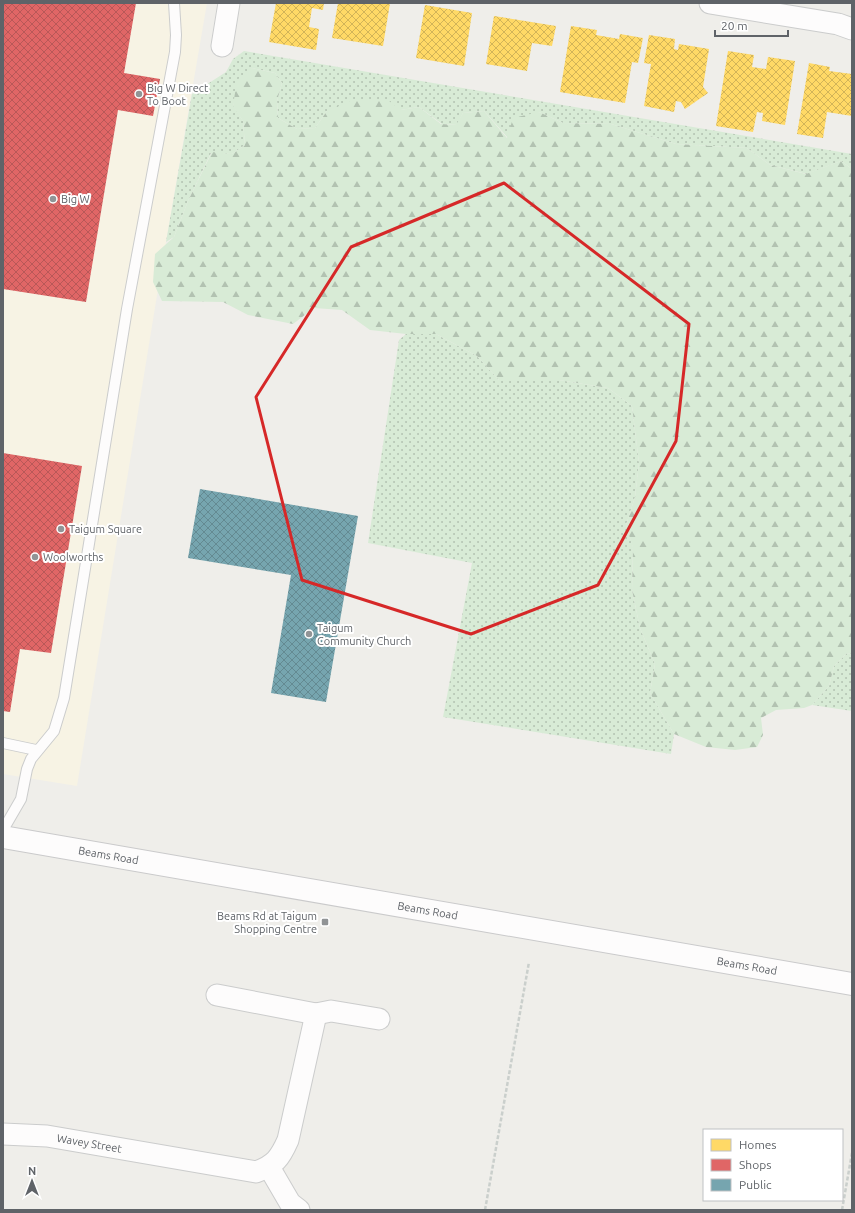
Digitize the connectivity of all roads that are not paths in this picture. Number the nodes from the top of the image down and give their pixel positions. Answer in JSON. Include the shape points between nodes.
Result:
{"nodes":[{"id":1,"x":174,"y":3,"type":"edge"},
{"id":2,"x":229,"y":3,"type":"edge"},
{"id":3,"x":710,"y":3,"type":"edge"},
{"id":4,"x":852,"y":29,"type":"edge"},
{"id":5,"x":222,"y":46,"type":"dead end"},
{"id":6,"x":3,"y":742,"type":"edge"},
{"id":7,"x":36,"y":750,"type":"junction"},
{"id":8,"x":3,"y":830,"type":"edge"},
{"id":9,"x":3,"y":837,"type":"edge"},
{"id":10,"x":852,"y":984,"type":"edge"},
{"id":11,"x":217,"y":995,"type":"dead end"},
{"id":12,"x":316,"y":1014,"type":"junction"},
{"id":13,"x":379,"y":1019,"type":"dead end"},
{"id":14,"x":3,"y":1134,"type":"edge"},
{"id":15,"x":269,"y":1167,"type":"junction"},
{"id":16,"x":299,"y":1210,"type":"edge"}],
"edges":[{"from":1,"to":7,"type":"lane","via":[[175,52],[127,308],[64,698],[54,731]]},
{"from":2,"to":5,"type":"street"},
{"from":3,"to":4,"type":"street","via":[[838,24]]},
{"from":6,"to":7,"type":"lane"},
{"from":7,"to":8,"type":"lane","via":[[27,770],[21,799]]},
{"from":9,"to":10,"type":"main road","name":"Beams Road"},
{"from":11,"to":12,"type":"street"},
{"from":12,"to":13,"type":"street","via":[[331,1011]]},
{"from":12,"to":15,"type":"street","via":[[288,1140],[281,1156]]},
{"from":14,"to":15,"type":"street","name":"Wavey Street","via":[[46,1136],[256,1172]]},
{"from":15,"to":16,"type":"street","via":[[290,1202]]}]}
